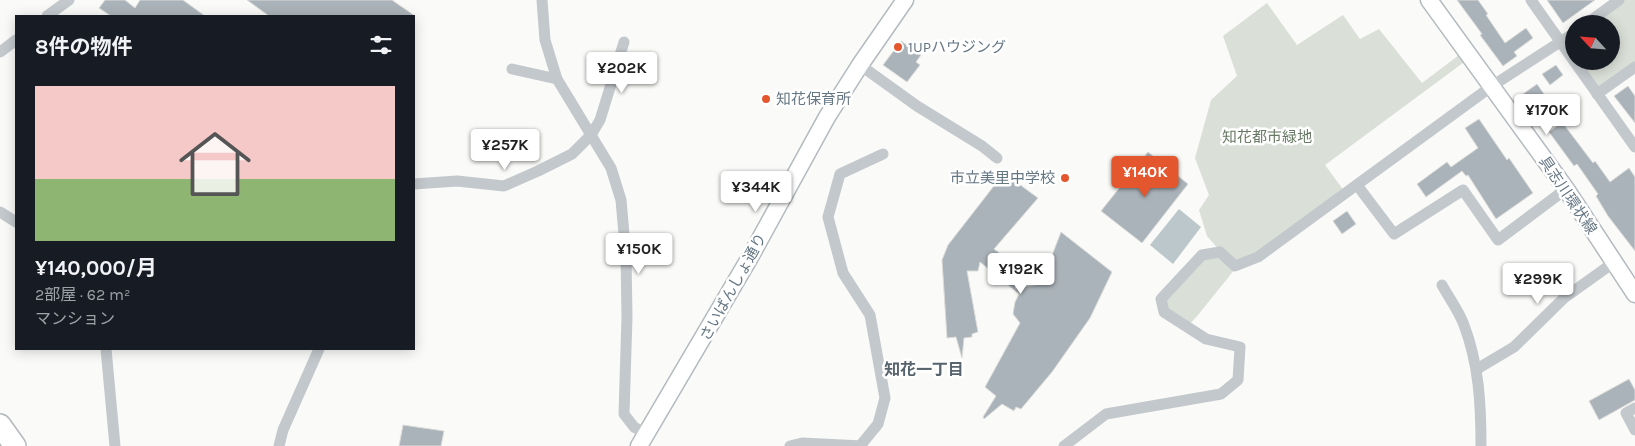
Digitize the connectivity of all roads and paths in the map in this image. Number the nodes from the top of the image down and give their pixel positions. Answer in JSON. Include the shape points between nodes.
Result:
{"nodes":[{"id":1,"x":69,"y":0,"type":"edge"},
{"id":2,"x":542,"y":0,"type":"edge"},
{"id":3,"x":905,"y":0,"type":"edge"},
{"id":4,"x":1428,"y":0,"type":"edge"},
{"id":5,"x":1531,"y":0,"type":"edge"},
{"id":6,"x":1619,"y":0,"type":"edge"},
{"id":7,"x":48,"y":15,"type":"edge"},
{"id":8,"x":1598,"y":15,"type":"edge"},
{"id":9,"x":1565,"y":39,"type":"edge"},
{"id":10,"x":15,"y":41,"type":"edge"},
{"id":11,"x":624,"y":42,"type":"dead end"},
{"id":12,"x":1561,"y":42,"type":"junction"},
{"id":13,"x":1565,"y":48,"type":"edge"},
{"id":14,"x":0,"y":52,"type":"edge"},
{"id":15,"x":860,"y":65,"type":"junction"},
{"id":16,"x":1635,"y":67,"type":"edge"},
{"id":17,"x":512,"y":70,"type":"dead end"},
{"id":18,"x":1580,"y":70,"type":"edge"},
{"id":19,"x":557,"y":79,"type":"junction"},
{"id":20,"x":1492,"y":86,"type":"junction"},
{"id":21,"x":1597,"y":94,"type":"junction"},
{"id":22,"x":591,"y":135,"type":"junction"},
{"id":23,"x":1634,"y":142,"type":"edge"},
{"id":24,"x":883,"y":154,"type":"dead end"},
{"id":25,"x":997,"y":158,"type":"dead end"},
{"id":26,"x":415,"y":184,"type":"edge"},
{"id":27,"x":1357,"y":185,"type":"junction"},
{"id":28,"x":1566,"y":189,"type":"junction"},
{"id":29,"x":0,"y":212,"type":"edge"},
{"id":30,"x":15,"y":221,"type":"edge"},
{"id":31,"x":1613,"y":263,"type":"junction"},
{"id":32,"x":1442,"y":285,"type":"dead end"},
{"id":33,"x":1635,"y":294,"type":"edge"},
{"id":34,"x":106,"y":350,"type":"edge"},
{"id":35,"x":319,"y":350,"type":"edge"},
{"id":36,"x":1477,"y":369,"type":"junction"},
{"id":37,"x":1635,"y":408,"type":"edge"},
{"id":38,"x":0,"y":425,"type":"edge"},
{"id":39,"x":1635,"y":430,"type":"edge"},
{"id":40,"x":643,"y":440,"type":"edge"},
{"id":41,"x":15,"y":446,"type":"edge"},
{"id":42,"x":115,"y":446,"type":"edge"},
{"id":43,"x":279,"y":446,"type":"edge"},
{"id":44,"x":790,"y":446,"type":"edge"},
{"id":45,"x":861,"y":446,"type":"edge"},
{"id":46,"x":1064,"y":446,"type":"edge"},
{"id":47,"x":1480,"y":446,"type":"edge"}],
"edges":[{"from":1,"to":7,"type":"street"},
{"from":2,"to":19,"type":"street","via":[[545,40]]},
{"from":3,"to":15,"type":"main road","name":"さいばんしょ通り"},
{"from":4,"to":20,"type":"main road","name":"具志川環状線"},
{"from":5,"to":12,"type":"street"},
{"from":6,"to":8,"type":"street"},
{"from":9,"to":12,"type":"street"},
{"from":10,"to":14,"type":"street"},
{"from":11,"to":22,"type":"street","via":[[600,120]]},
{"from":12,"to":13,"type":"street"},
{"from":12,"to":20,"type":"street"},
{"from":15,"to":25,"type":"street"},
{"from":15,"to":40,"type":"main road","name":"さいばんしょ通り","via":[[827,117],[750,259]]},
{"from":16,"to":21,"type":"street"},
{"from":17,"to":19,"type":"street"},
{"from":18,"to":21,"type":"street"},
{"from":19,"to":22,"type":"street"},
{"from":20,"to":27,"type":"street"},
{"from":20,"to":28,"type":"main road","name":"具志川環状線"},
{"from":21,"to":23,"type":"street"},
{"from":22,"to":26,"type":"street","via":[[572,154],[504,186],[457,181]]},
{"from":22,"to":40,"type":"street","via":[[611,168],[621,200],[627,317],[624,414]]},
{"from":24,"to":45,"type":"street","via":[[840,174],[828,217],[843,272],[870,315],[885,398],[878,424]]},
{"from":27,"to":28,"type":"street","via":[[1394,234],[1463,190],[1498,240]]},
{"from":27,"to":46,"type":"street","via":[[1258,257],[1235,266],[1220,252],[1202,255],[1160,299],[1164,312],[1206,339],[1240,347],[1238,380],[1221,394],[1106,414]]},
{"from":28,"to":31,"type":"main road","name":"具志川環状線"},
{"from":29,"to":30,"type":"street"},
{"from":31,"to":33,"type":"main road","name":"具志川環状線"},
{"from":31,"to":36,"type":"street","via":[[1564,298],[1514,347]]},
{"from":32,"to":36,"type":"street","via":[[1464,324]]},
{"from":34,"to":42,"type":"street"},
{"from":35,"to":43,"type":"street"},
{"from":36,"to":47,"type":"street"},
{"from":37,"to":39,"type":"street","via":[[1626,413]]},
{"from":38,"to":41,"type":"highway"},
{"from":44,"to":45,"type":"street","via":[[802,443]]}]}
